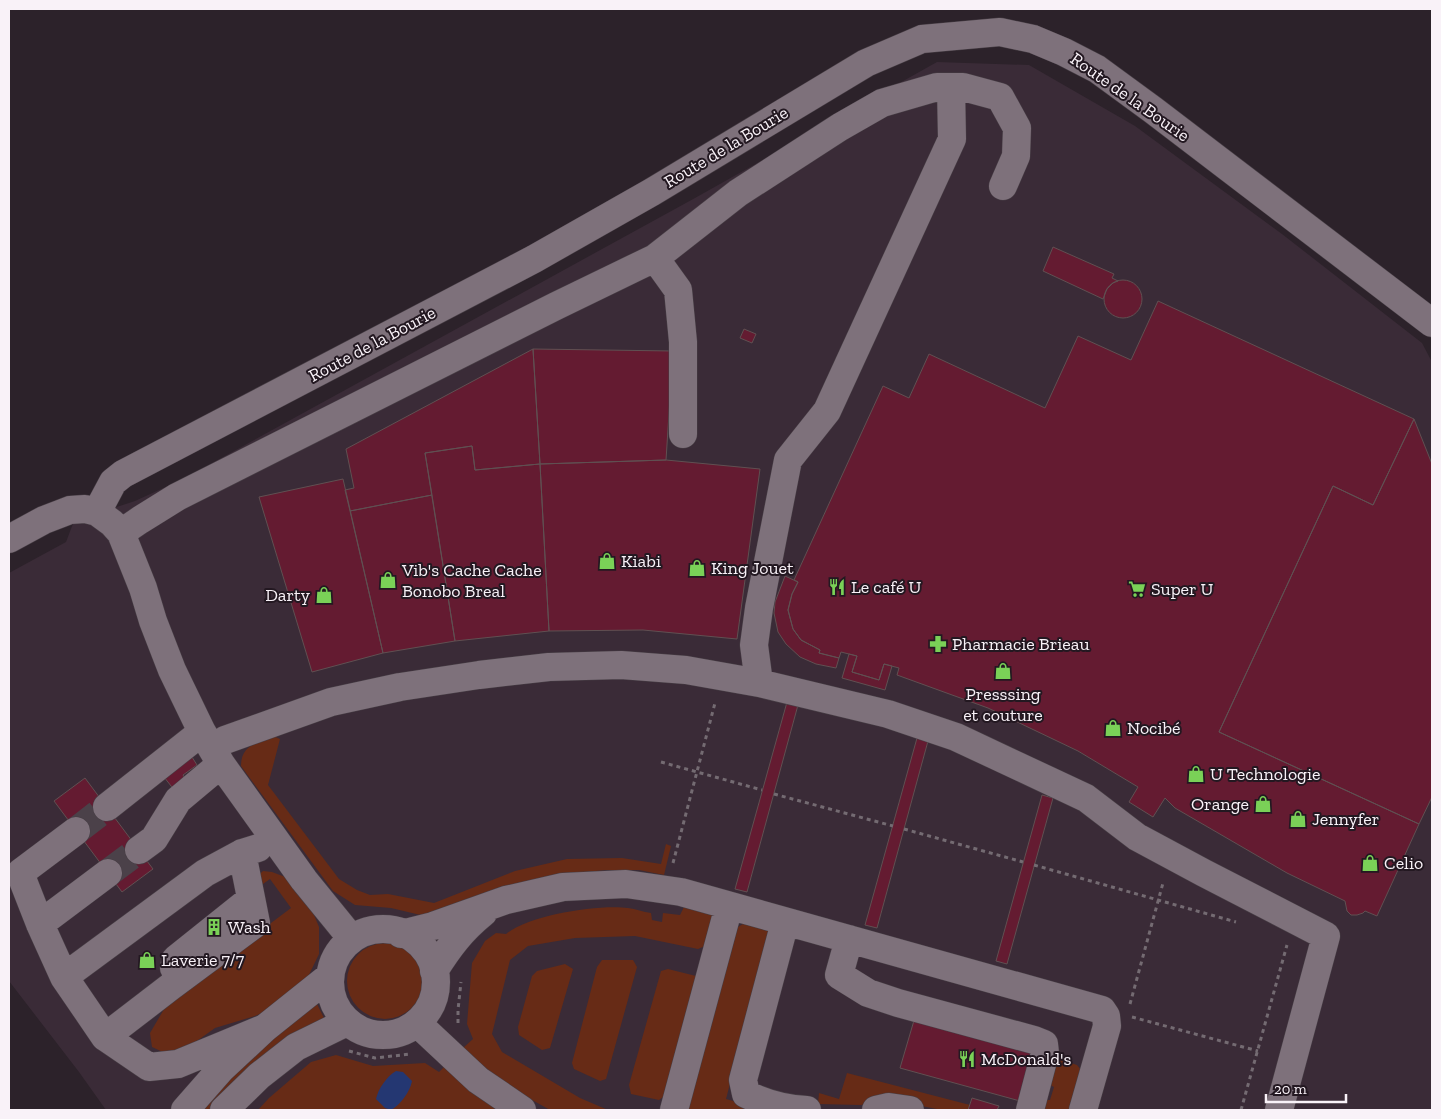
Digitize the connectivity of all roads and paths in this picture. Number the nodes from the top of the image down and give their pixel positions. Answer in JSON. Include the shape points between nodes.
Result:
{"nodes":[{"id":1,"x":950,"y":87,"type":"junction"},
{"id":2,"x":1003,"y":186,"type":"dead end"},
{"id":3,"x":655,"y":258,"type":"junction"},
{"id":4,"x":1432,"y":323,"type":"edge"},
{"id":5,"x":684,"y":434,"type":"dead end"},
{"id":6,"x":97,"y":512,"type":"junction"},
{"id":7,"x":121,"y":533,"type":"junction"},
{"id":8,"x":9,"y":539,"type":"edge"},
{"id":9,"x":718,"y":675,"type":"junction"},
{"id":10,"x":760,"y":683,"type":"junction"},
{"id":11,"x":212,"y":748,"type":"junction"},
{"id":12,"x":661,"y":762,"type":"dead end"},
{"id":13,"x":696,"y":772,"type":"junction"},
{"id":14,"x":762,"y":790,"type":"dead end"},
{"id":15,"x":774,"y":794,"type":"dead end"},
{"id":16,"x":107,"y":807,"type":"tunnel mouth"},
{"id":17,"x":893,"y":826,"type":"dead end"},
{"id":18,"x":904,"y":829,"type":"dead end"},
{"id":19,"x":76,"y":831,"type":"tunnel mouth"},
{"id":20,"x":277,"y":842,"type":"junction"},
{"id":21,"x":139,"y":850,"type":"tunnel mouth"},
{"id":22,"x":242,"y":853,"type":"junction"},
{"id":23,"x":1173,"y":856,"type":"junction"},
{"id":24,"x":1023,"y":862,"type":"dead end"},
{"id":25,"x":1034,"y":865,"type":"dead end"},
{"id":26,"x":108,"y":873,"type":"tunnel mouth"},
{"id":27,"x":666,"y":889,"type":"junction"},
{"id":28,"x":1158,"y":900,"type":"junction"},
{"id":29,"x":494,"y":905,"type":"junction"},
{"id":30,"x":729,"y":906,"type":"junction"},
{"id":31,"x":1296,"y":921,"type":"junction"},
{"id":32,"x":785,"y":922,"type":"junction"},
{"id":33,"x":1238,"y":923,"type":"dead end"},
{"id":34,"x":40,"y":924,"type":"junction"},
{"id":35,"x":401,"y":934,"type":"junction"},
{"id":36,"x":352,"y":939,"type":"junction"},
{"id":37,"x":848,"y":939,"type":"junction"},
{"id":38,"x":434,"y":971,"type":"junction"},
{"id":39,"x":461,"y":975,"type":"dead end"},
{"id":40,"x":330,"y":976,"type":"junction"},
{"id":41,"x":64,"y":977,"type":"junction"},
{"id":42,"x":1130,"y":1006,"type":"dead end"},
{"id":43,"x":1127,"y":1016,"type":"dead end"},
{"id":44,"x":347,"y":1022,"type":"junction"},
{"id":45,"x":417,"y":1023,"type":"junction"},
{"id":46,"x":265,"y":1028,"type":"junction"},
{"id":47,"x":105,"y":1037,"type":"junction"},
{"id":48,"x":344,"y":1050,"type":"dead end"},
{"id":49,"x":1258,"y":1051,"type":"junction"},
{"id":50,"x":450,"y":1053,"type":"junction"},
{"id":51,"x":413,"y":1054,"type":"dead end"},
{"id":52,"x":185,"y":1110,"type":"edge"},
{"id":53,"x":224,"y":1110,"type":"edge"},
{"id":54,"x":522,"y":1110,"type":"edge"},
{"id":55,"x":674,"y":1110,"type":"edge"},
{"id":56,"x":806,"y":1110,"type":"edge"},
{"id":57,"x":876,"y":1110,"type":"edge"},
{"id":58,"x":910,"y":1110,"type":"edge"},
{"id":59,"x":1030,"y":1110,"type":"edge"},
{"id":60,"x":1083,"y":1110,"type":"edge"},
{"id":61,"x":1241,"y":1110,"type":"edge"},
{"id":62,"x":1279,"y":1110,"type":"edge"}],
"edges":[{"from":1,"to":2,"type":"street","via":[[963,87],[1000,97],[1017,128],[1016,156]]},
{"from":1,"to":3,"type":"street","via":[[938,87],[882,102],[738,193]]},
{"from":1,"to":10,"type":"street","via":[[952,139],[827,411],[788,460],[754,646]]},
{"from":3,"to":5,"type":"street","via":[[678,290],[684,342]]},
{"from":3,"to":7,"type":"street","via":[[177,498]]},
{"from":4,"to":6,"type":"street","name":"Route de la Bourie","via":[[1096,69],[1033,39],[1000,32],[922,39],[866,63],[534,259],[123,474],[113,482]]},
{"from":6,"to":7,"type":"street"},
{"from":6,"to":8,"type":"street","via":[[70,510]]},
{"from":7,"to":11,"type":"street","via":[[172,670]]},
{"from":9,"to":10,"type":"street"},
{"from":9,"to":11,"type":"street","via":[[621,665],[549,667],[469,677],[331,702],[225,740]]},
{"from":9,"to":13,"type":"path","via":[[720,685]]},
{"from":10,"to":23,"type":"street","via":[[888,714],[956,737],[1086,798],[1137,837]]},
{"from":11,"to":16,"type":"street"},
{"from":11,"to":20,"type":"street"},
{"from":11,"to":21,"type":"street","via":[[154,838]]},
{"from":12,"to":13,"type":"path"},
{"from":13,"to":14,"type":"path"},
{"from":13,"to":27,"type":"path"},
{"from":15,"to":17,"type":"path"},
{"from":18,"to":24,"type":"path"},
{"from":19,"to":34,"type":"street","via":[[20,873]]},
{"from":20,"to":22,"type":"street"},
{"from":20,"to":36,"type":"street"},
{"from":22,"to":41,"type":"street","via":[[205,872]]},
{"from":22,"to":47,"type":"street","via":[[256,923]]},
{"from":23,"to":28,"type":"path"},
{"from":23,"to":31,"type":"street"},
{"from":25,"to":28,"type":"path"},
{"from":26,"to":34,"type":"street"},
{"from":27,"to":29,"type":"street","via":[[626,884],[563,886]]},
{"from":27,"to":30,"type":"street"},
{"from":28,"to":33,"type":"path"},
{"from":28,"to":42,"type":"path"},
{"from":29,"to":35,"type":"street"},
{"from":29,"to":38,"type":"street","via":[[451,943]]},
{"from":30,"to":32,"type":"street"},
{"from":30,"to":55,"type":"street"},
{"from":31,"to":49,"type":"path"},
{"from":31,"to":62,"type":"street","via":[[1326,936]]},
{"from":32,"to":37,"type":"street"},
{"from":32,"to":56,"type":"street","via":[[743,1080],[746,1094],[760,1102],[789,1110]]},
{"from":34,"to":41,"type":"street"},
{"from":35,"to":36,"type":"street","via":[[372,930]]},
{"from":35,"to":38,"type":"street","via":[[413,939],[426,951]]},
{"from":36,"to":40,"type":"street","via":[[339,952]]},
{"from":37,"to":59,"type":"street","via":[[840,976],[868,994],[1044,1044],[1045,1053]]},
{"from":37,"to":60,"type":"street","via":[[1102,1010],[1107,1026]]},
{"from":38,"to":45,"type":"street","via":[[434,994],[429,1010]]},
{"from":39,"to":50,"type":"path","via":[[458,1026],[465,1036]]},
{"from":40,"to":44,"type":"street","via":[[336,1007]]},
{"from":40,"to":46,"type":"street"},
{"from":41,"to":47,"type":"street"},
{"from":43,"to":49,"type":"path"},
{"from":44,"to":45,"type":"street","via":[[365,1033],[384,1036],[407,1030]]},
{"from":44,"to":53,"type":"street","via":[[296,1048],[259,1076]]},
{"from":45,"to":50,"type":"street"},
{"from":46,"to":47,"type":"street","via":[[178,1064],[149,1067]]},
{"from":46,"to":52,"type":"street","via":[[221,1069]]},
{"from":48,"to":51,"type":"path","via":[[375,1058]]},
{"from":49,"to":61,"type":"path"},
{"from":50,"to":54,"type":"street","via":[[478,1080]]},
{"from":57,"to":58,"type":"street","via":[[889,1107]]}]}
